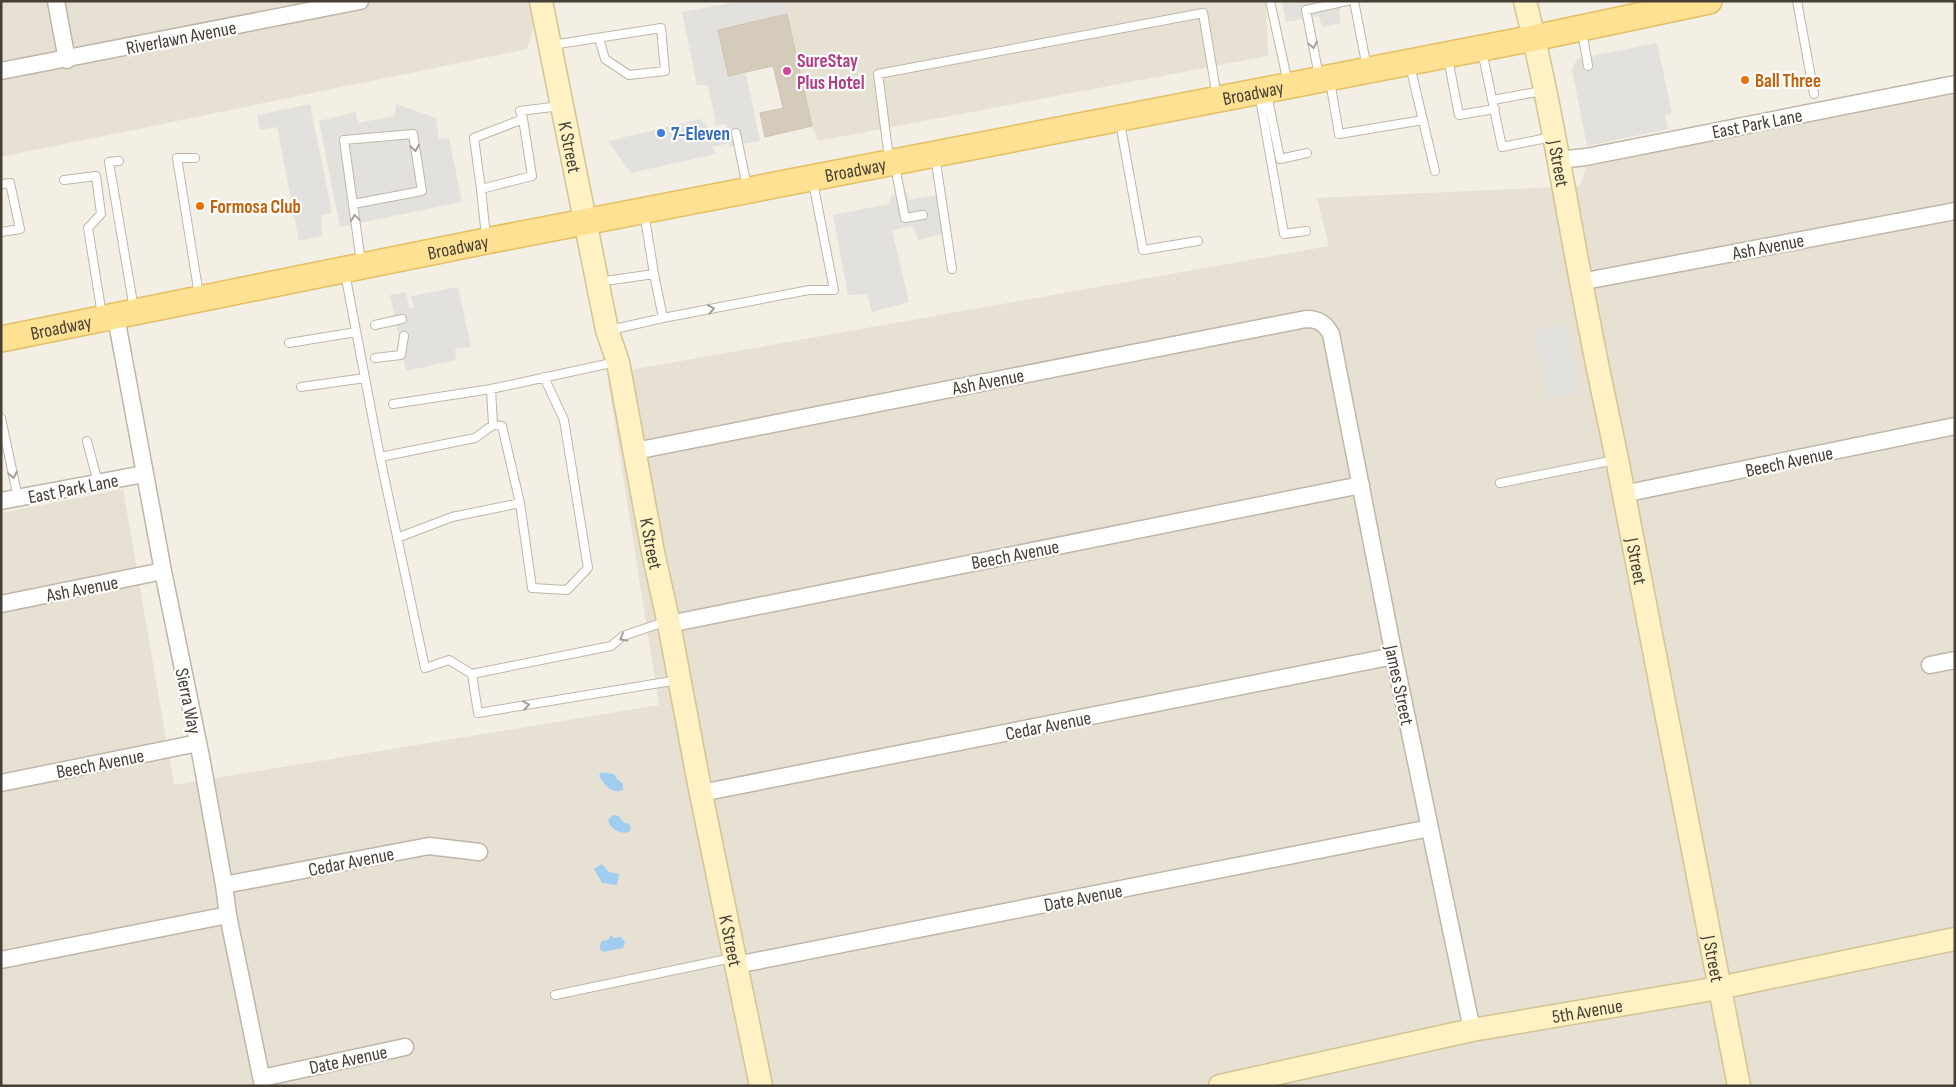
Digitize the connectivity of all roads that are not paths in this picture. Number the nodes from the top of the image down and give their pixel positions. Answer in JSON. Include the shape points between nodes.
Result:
{"nodes":[{"id":1,"x":56,"y":1,"type":"edge"},
{"id":2,"x":360,"y":1,"type":"edge"},
{"id":3,"x":541,"y":1,"type":"edge"},
{"id":4,"x":1270,"y":1,"type":"edge"},
{"id":5,"x":1347,"y":1,"type":"edge"},
{"id":6,"x":1354,"y":1,"type":"edge"},
{"id":7,"x":1525,"y":1,"type":"edge"},
{"id":8,"x":1533,"y":1,"type":"edge"},
{"id":9,"x":1710,"y":1,"type":"edge"},
{"id":10,"x":1797,"y":1,"type":"edge"},
{"id":11,"x":1582,"y":28,"type":"junction"},
{"id":12,"x":599,"y":38,"type":"junction"},
{"id":13,"x":1534,"y":38,"type":"junction"},
{"id":14,"x":550,"y":46,"type":"junction"},
{"id":15,"x":1482,"y":48,"type":"junction"},
{"id":16,"x":1447,"y":55,"type":"junction"},
{"id":17,"x":67,"y":60,"type":"junction"},
{"id":18,"x":1409,"y":62,"type":"junction"},
{"id":19,"x":1588,"y":66,"type":"dead end"},
{"id":20,"x":1368,"y":70,"type":"junction"},
{"id":21,"x":1,"y":72,"type":"edge"},
{"id":22,"x":1324,"y":79,"type":"junction"},
{"id":23,"x":1955,"y":84,"type":"edge"},
{"id":24,"x":1271,"y":89,"type":"junction"},
{"id":25,"x":1544,"y":90,"type":"junction"},
{"id":26,"x":1814,"y":94,"type":"dead end"},
{"id":27,"x":1217,"y":99,"type":"junction"},
{"id":28,"x":1493,"y":100,"type":"junction"},
{"id":29,"x":562,"y":106,"type":"junction"},
{"id":30,"x":1494,"y":109,"type":"junction"},
{"id":31,"x":1120,"y":118,"type":"junction"},
{"id":32,"x":523,"y":119,"type":"junction"},
{"id":33,"x":1423,"y":120,"type":"junction"},
{"id":34,"x":736,"y":133,"type":"dead end"},
{"id":35,"x":1554,"y":137,"type":"junction"},
{"id":36,"x":1307,"y":153,"type":"dead end"},
{"id":37,"x":935,"y":154,"type":"junction"},
{"id":38,"x":195,"y":158,"type":"dead end"},
{"id":39,"x":1558,"y":160,"type":"junction"},
{"id":40,"x":119,"y":161,"type":"dead end"},
{"id":41,"x":892,"y":162,"type":"junction"},
{"id":42,"x":1435,"y":171,"type":"dead end"},
{"id":43,"x":812,"y":178,"type":"junction"},
{"id":44,"x":64,"y":180,"type":"dead end"},
{"id":45,"x":1,"y":184,"type":"edge"},
{"id":46,"x":481,"y":189,"type":"junction"},
{"id":47,"x":748,"y":190,"type":"junction"},
{"id":48,"x":352,"y":204,"type":"junction"},
{"id":49,"x":644,"y":210,"type":"junction"},
{"id":50,"x":1955,"y":211,"type":"edge"},
{"id":51,"x":923,"y":215,"type":"dead end"},
{"id":52,"x":586,"y":222,"type":"junction"},
{"id":53,"x":1306,"y":231,"type":"dead end"},
{"id":54,"x":1,"y":232,"type":"edge"},
{"id":55,"x":486,"y":241,"type":"junction"},
{"id":56,"x":1198,"y":242,"type":"dead end"},
{"id":57,"x":353,"y":269,"type":"junction"},
{"id":58,"x":952,"y":269,"type":"dead end"},
{"id":59,"x":654,"y":274,"type":"junction"},
{"id":60,"x":598,"y":282,"type":"junction"},
{"id":61,"x":1580,"y":282,"type":"junction"},
{"id":62,"x":200,"y":300,"type":"junction"},
{"id":63,"x":118,"y":316,"type":"junction"},
{"id":64,"x":402,"y":318,"type":"dead end"},
{"id":65,"x":663,"y":318,"type":"junction"},
{"id":66,"x":376,"y":325,"type":"dead end"},
{"id":67,"x":607,"y":330,"type":"junction"},
{"id":68,"x":356,"y":332,"type":"junction"},
{"id":69,"x":404,"y":336,"type":"dead end"},
{"id":70,"x":1,"y":339,"type":"edge"},
{"id":71,"x":1332,"y":340,"type":"joint"},
{"id":72,"x":289,"y":343,"type":"dead end"},
{"id":73,"x":375,"y":358,"type":"dead end"},
{"id":74,"x":618,"y":362,"type":"junction"},
{"id":75,"x":544,"y":377,"type":"junction"},
{"id":76,"x":365,"y":378,"type":"junction"},
{"id":77,"x":302,"y":387,"type":"dead end"},
{"id":78,"x":491,"y":389,"type":"junction"},
{"id":79,"x":393,"y":404,"type":"dead end"},
{"id":80,"x":1,"y":418,"type":"edge"},
{"id":81,"x":493,"y":425,"type":"junction"},
{"id":82,"x":1955,"y":426,"type":"edge"},
{"id":83,"x":87,"y":441,"type":"dead end"},
{"id":84,"x":635,"y":452,"type":"junction"},
{"id":85,"x":380,"y":457,"type":"junction"},
{"id":86,"x":1617,"y":459,"type":"junction"},
{"id":87,"x":144,"y":474,"type":"junction"},
{"id":88,"x":98,"y":483,"type":"junction"},
{"id":89,"x":1500,"y":483,"type":"dead end"},
{"id":90,"x":1361,"y":485,"type":"junction"},
{"id":91,"x":1623,"y":494,"type":"junction"},
{"id":92,"x":6,"y":499,"type":"edge"},
{"id":93,"x":520,"y":503,"type":"junction"},
{"id":94,"x":397,"y":538,"type":"junction"},
{"id":95,"x":163,"y":571,"type":"junction"},
{"id":96,"x":1,"y":604,"type":"edge"},
{"id":97,"x":669,"y":622,"type":"junction"},
{"id":98,"x":1394,"y":656,"type":"junction"},
{"id":99,"x":1955,"y":660,"type":"edge"},
{"id":100,"x":1930,"y":665,"type":"dead end"},
{"id":101,"x":472,"y":674,"type":"junction"},
{"id":102,"x":680,"y":680,"type":"junction"},
{"id":103,"x":198,"y":743,"type":"junction"},
{"id":104,"x":1,"y":782,"type":"edge"},
{"id":105,"x":701,"y":793,"type":"junction"},
{"id":106,"x":1430,"y":828,"type":"junction"},
{"id":107,"x":479,"y":852,"type":"dead end"},
{"id":108,"x":224,"y":885,"type":"junction"},
{"id":109,"x":228,"y":915,"type":"junction"},
{"id":110,"x":1955,"y":939,"type":"edge"},
{"id":111,"x":1,"y":960,"type":"edge"},
{"id":112,"x":736,"y":961,"type":"junction"},
{"id":113,"x":1719,"y":988,"type":"junction"},
{"id":114,"x":555,"y":995,"type":"dead end"},
{"id":115,"x":1472,"y":1030,"type":"junction"},
{"id":116,"x":405,"y":1047,"type":"dead end"},
{"id":117,"x":263,"y":1082,"type":"edge"},
{"id":118,"x":1261,"y":1082,"type":"edge"},
{"id":119,"x":760,"y":1086,"type":"edge"},
{"id":120,"x":1220,"y":1086,"type":"edge"},
{"id":121,"x":1739,"y":1086,"type":"edge"}],
"edges":[{"from":1,"to":17,"type":"street"},
{"from":2,"to":17,"type":"street","name":"Riverlawn Avenue"},
{"from":3,"to":14,"type":"street","name":"K Street"},
{"from":4,"to":24,"type":"lane"},
{"from":5,"to":22,"type":"lane","one_way":true,"via":[[1306,10]]},
{"from":6,"to":20,"type":"lane"},
{"from":7,"to":13,"type":"street","name":"J Street"},
{"from":8,"to":13,"type":"street","name":"J Street"},
{"from":9,"to":11,"type":"main road","name":"Broadway"},
{"from":10,"to":26,"type":"lane"},
{"from":11,"to":13,"type":"main road","name":"Broadway"},
{"from":11,"to":19,"type":"lane"},
{"from":12,"to":12,"type":"lane","via":[[661,28],[665,71],[629,75],[605,59]]},
{"from":12,"to":14,"type":"lane"},
{"from":13,"to":15,"type":"main road","name":"Broadway"},
{"from":13,"to":25,"type":"street","name":"J Street"},
{"from":14,"to":29,"type":"street","name":"K Street"},
{"from":15,"to":16,"type":"main road","name":"Broadway"},
{"from":15,"to":28,"type":"lane"},
{"from":16,"to":18,"type":"main road","name":"Broadway"},
{"from":16,"to":30,"type":"lane","via":[[1459,115]]},
{"from":17,"to":21,"type":"street","name":"Riverlawn Avenue"},
{"from":18,"to":20,"type":"main road","name":"Broadway"},
{"from":18,"to":33,"type":"lane"},
{"from":20,"to":22,"type":"main road","name":"Broadway"},
{"from":22,"to":24,"type":"main road","name":"Broadway"},
{"from":22,"to":33,"type":"lane","via":[[1339,134]]},
{"from":23,"to":39,"type":"street","name":"East Park Lane","via":[[1595,156]]},
{"from":24,"to":27,"type":"main road","name":"Broadway"},
{"from":24,"to":36,"type":"lane","via":[[1280,159]]},
{"from":24,"to":53,"type":"lane","via":[[1284,234]]},
{"from":25,"to":28,"type":"lane"},
{"from":25,"to":35,"type":"street","name":"J Street"},
{"from":27,"to":31,"type":"main road","name":"Broadway"},
{"from":27,"to":41,"type":"lane","via":[[1203,13],[878,74]]},
{"from":28,"to":30,"type":"lane"},
{"from":29,"to":32,"type":"lane","via":[[520,111]]},
{"from":29,"to":52,"type":"street","name":"K Street"},
{"from":30,"to":35,"type":"lane","via":[[1502,147]]},
{"from":31,"to":37,"type":"main road","name":"Broadway"},
{"from":31,"to":56,"type":"lane","via":[[1143,250]]},
{"from":32,"to":46,"type":"lane","via":[[474,138]]},
{"from":32,"to":46,"type":"lane","via":[[532,176]]},
{"from":33,"to":42,"type":"lane"},
{"from":34,"to":47,"type":"lane"},
{"from":35,"to":39,"type":"street","name":"J Street"},
{"from":37,"to":41,"type":"main road","name":"Broadway"},
{"from":37,"to":58,"type":"lane"},
{"from":38,"to":62,"type":"lane","via":[[178,158]]},
{"from":39,"to":61,"type":"street","name":"J Street"},
{"from":40,"to":63,"type":"lane","via":[[109,162]]},
{"from":41,"to":43,"type":"main road","name":"Broadway"},
{"from":41,"to":51,"type":"lane","via":[[905,218]]},
{"from":43,"to":47,"type":"main road","name":"Broadway"},
{"from":65,"to":43,"type":"lane","one_way":true,"via":[[808,290],[834,290]]},
{"from":44,"to":63,"type":"lane","via":[[96,176],[100,214],[88,228]]},
{"from":45,"to":54,"type":"lane","via":[[10,183],[20,229]]},
{"from":46,"to":55,"type":"lane"},
{"from":47,"to":49,"type":"main road","name":"Broadway"},
{"from":48,"to":48,"type":"lane","one_way":true,"via":[[344,140],[413,134],[422,191]]},
{"from":57,"to":48,"type":"lane","one_way":true},
{"from":49,"to":52,"type":"main road","name":"Broadway"},
{"from":49,"to":59,"type":"lane"},
{"from":50,"to":61,"type":"street","name":"Ash Avenue"},
{"from":52,"to":55,"type":"main road","name":"Broadway"},
{"from":52,"to":60,"type":"street","name":"K Street"},
{"from":55,"to":57,"type":"main road","name":"Broadway"},
{"from":57,"to":62,"type":"main road","name":"Broadway"},
{"from":57,"to":68,"type":"lane"},
{"from":59,"to":60,"type":"lane"},
{"from":59,"to":65,"type":"lane"},
{"from":60,"to":67,"type":"street","name":"K Street"},
{"from":61,"to":86,"type":"street","name":"J Street"},
{"from":62,"to":63,"type":"main road","name":"Broadway"},
{"from":63,"to":70,"type":"main road","name":"Broadway"},
{"from":63,"to":87,"type":"street","name":"Sierra Way"},
{"from":64,"to":66,"type":"lane"},
{"from":65,"to":67,"type":"lane"},
{"from":67,"to":74,"type":"street","name":"K Street"},
{"from":68,"to":72,"type":"lane"},
{"from":68,"to":76,"type":"lane"},
{"from":69,"to":73,"type":"lane","via":[[401,355]]},
{"from":71,"to":84,"type":"street","name":"Ash Avenue","via":[[1324,325],[1306,319]]},
{"from":71,"to":90,"type":"street","name":"James Street"},
{"from":74,"to":75,"type":"lane"},
{"from":74,"to":84,"type":"street","name":"K Street"},
{"from":75,"to":78,"type":"lane"},
{"from":75,"to":93,"type":"lane","via":[[564,420],[588,568],[567,590],[532,588]]},
{"from":76,"to":77,"type":"lane"},
{"from":76,"to":85,"type":"lane"},
{"from":78,"to":79,"type":"lane"},
{"from":78,"to":81,"type":"lane"},
{"from":80,"to":92,"type":"lane","one_way":true},
{"from":81,"to":85,"type":"lane","via":[[475,438]]},
{"from":81,"to":93,"type":"lane","via":[[502,426]]},
{"from":82,"to":91,"type":"street","name":"Beech Avenue"},
{"from":83,"to":88,"type":"lane"},
{"from":84,"to":97,"type":"street","name":"K Street"},
{"from":85,"to":94,"type":"lane"},
{"from":86,"to":89,"type":"lane"},
{"from":86,"to":91,"type":"street","name":"J Street"},
{"from":87,"to":88,"type":"street","name":"East Park Lane"},
{"from":87,"to":95,"type":"street","name":"Sierra Way"},
{"from":88,"to":92,"type":"street","name":"East Park Lane"},
{"from":90,"to":97,"type":"street","name":"Beech Avenue"},
{"from":90,"to":98,"type":"street","name":"James Street"},
{"from":91,"to":113,"type":"street","name":"J Street"},
{"from":93,"to":94,"type":"lane","via":[[452,517]]},
{"from":94,"to":101,"type":"lane","via":[[425,668],[449,660]]},
{"from":95,"to":96,"type":"street","name":"Ash Avenue"},
{"from":95,"to":103,"type":"street","name":"Sierra Way"},
{"from":97,"to":101,"type":"lane","one_way":true,"via":[[623,636],[611,646]]},
{"from":97,"to":102,"type":"street","name":"K Street"},
{"from":98,"to":105,"type":"street","name":"Cedar Avenue"},
{"from":98,"to":106,"type":"street","name":"James Street"},
{"from":99,"to":100,"type":"street"},
{"from":101,"to":102,"type":"lane","one_way":true,"via":[[478,713]]},
{"from":102,"to":105,"type":"street","name":"K Street"},
{"from":103,"to":104,"type":"street","name":"Beech Avenue"},
{"from":103,"to":108,"type":"street","name":"Sierra Way"},
{"from":105,"to":112,"type":"street","name":"K Street"},
{"from":106,"to":112,"type":"street","name":"Date Avenue"},
{"from":106,"to":115,"type":"street","name":"James Street"},
{"from":107,"to":108,"type":"street","name":"Cedar Avenue","via":[[429,846]]},
{"from":108,"to":109,"type":"street","name":"Sierra Way"},
{"from":109,"to":111,"type":"street"},
{"from":109,"to":117,"type":"street","name":"Sierra Way"},
{"from":110,"to":113,"type":"street","name":"5th Avenue"},
{"from":112,"to":114,"type":"lane"},
{"from":112,"to":119,"type":"street","name":"K Street"},
{"from":113,"to":115,"type":"street","name":"5th Avenue"},
{"from":113,"to":121,"type":"street","name":"J Street"},
{"from":115,"to":118,"type":"street","name":"5th Avenue"},
{"from":116,"to":117,"type":"street","name":"Date Avenue"},
{"from":118,"to":120,"type":"street","name":"5th Avenue"}]}
